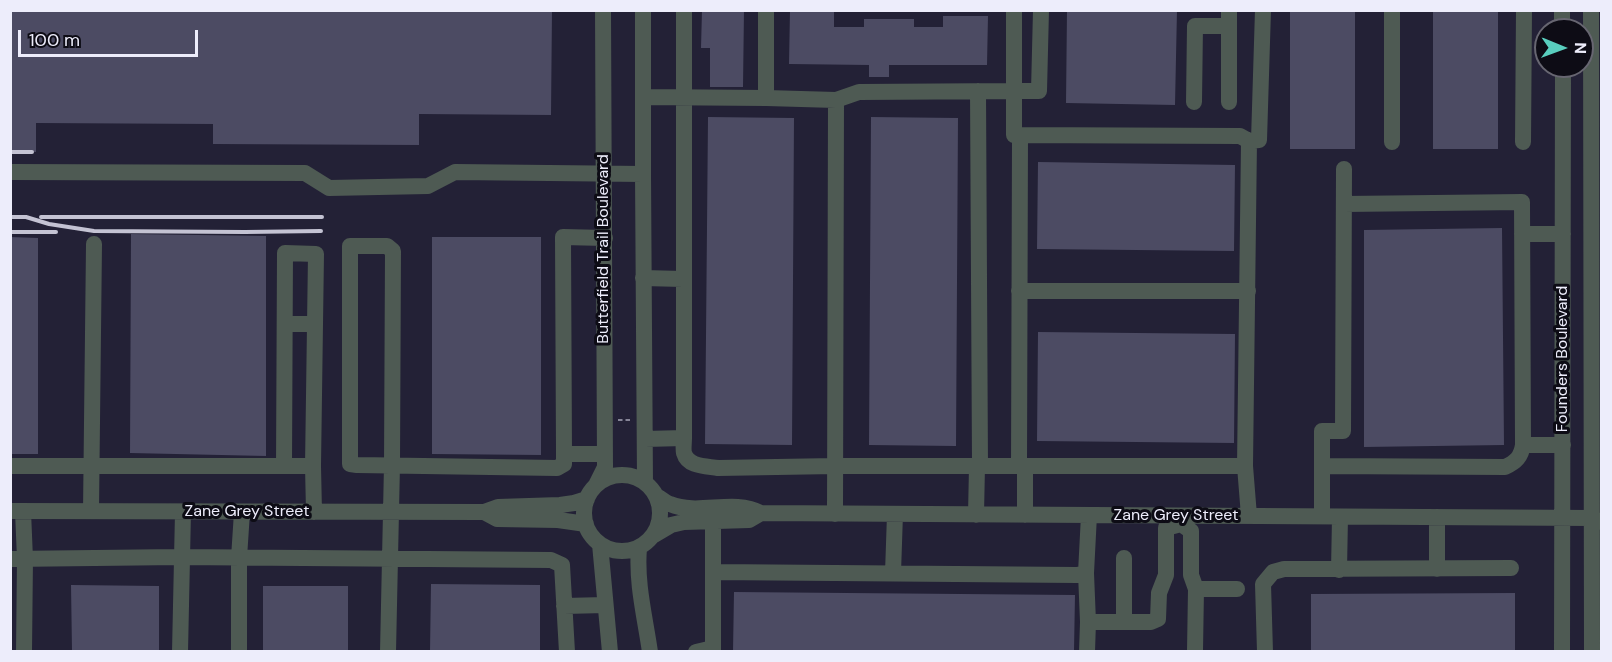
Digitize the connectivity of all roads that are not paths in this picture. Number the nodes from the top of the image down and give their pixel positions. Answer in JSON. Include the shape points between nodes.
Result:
{"nodes":[{"id":1,"x":603,"y":10,"type":"edge"},
{"id":2,"x":643,"y":10,"type":"edge"},
{"id":3,"x":684,"y":10,"type":"edge"},
{"id":4,"x":766,"y":10,"type":"edge"},
{"id":5,"x":1014,"y":10,"type":"edge"},
{"id":6,"x":1041,"y":10,"type":"edge"},
{"id":7,"x":1263,"y":10,"type":"edge"},
{"id":8,"x":1392,"y":10,"type":"edge"},
{"id":9,"x":1524,"y":10,"type":"edge"},
{"id":10,"x":1591,"y":10,"type":"edge"},
{"id":11,"x":1229,"y":18,"type":"edge"},
{"id":12,"x":1563,"y":78,"type":"edge"},
{"id":13,"x":978,"y":91,"type":"junction"},
{"id":14,"x":1014,"y":91,"type":"junction"},
{"id":15,"x":643,"y":97,"type":"junction"},
{"id":16,"x":684,"y":97,"type":"junction"},
{"id":17,"x":766,"y":98,"type":"junction"},
{"id":18,"x":836,"y":100,"type":"junction"},
{"id":19,"x":1194,"y":102,"type":"dead end"},
{"id":20,"x":1228,"y":102,"type":"dead end"},
{"id":21,"x":1020,"y":135,"type":"junction"},
{"id":22,"x":1249,"y":141,"type":"junction"},
{"id":23,"x":1392,"y":142,"type":"dead end"},
{"id":24,"x":1523,"y":142,"type":"dead end"},
{"id":25,"x":1344,"y":169,"type":"dead end"},
{"id":26,"x":10,"y":172,"type":"edge"},
{"id":27,"x":643,"y":174,"type":"junction"},
{"id":28,"x":604,"y":175,"type":"junction"},
{"id":29,"x":1563,"y":178,"type":"junction"},
{"id":30,"x":1596,"y":178,"type":"edge"},
{"id":31,"x":1344,"y":204,"type":"junction"},
{"id":32,"x":1522,"y":234,"type":"junction"},
{"id":33,"x":1563,"y":234,"type":"junction"},
{"id":34,"x":604,"y":238,"type":"junction"},
{"id":35,"x":94,"y":244,"type":"dead end"},
{"id":36,"x":643,"y":278,"type":"junction"},
{"id":37,"x":684,"y":279,"type":"junction"},
{"id":38,"x":1019,"y":291,"type":"junction"},
{"id":39,"x":1248,"y":291,"type":"junction"},
{"id":40,"x":285,"y":324,"type":"junction"},
{"id":41,"x":315,"y":324,"type":"junction"},
{"id":42,"x":1563,"y":397,"type":"junction"},
{"id":43,"x":1597,"y":398,"type":"edge"},
{"id":44,"x":684,"y":438,"type":"junction"},
{"id":45,"x":1596,"y":438,"type":"edge"},
{"id":46,"x":645,"y":439,"type":"junction"},
{"id":47,"x":1523,"y":445,"type":"junction"},
{"id":48,"x":1563,"y":445,"type":"junction"},
{"id":49,"x":564,"y":454,"type":"junction"},
{"id":50,"x":605,"y":454,"type":"junction"},
{"id":51,"x":392,"y":465,"type":"junction"},
{"id":52,"x":10,"y":466,"type":"edge"},
{"id":53,"x":98,"y":466,"type":"junction"},
{"id":54,"x":284,"y":466,"type":"junction"},
{"id":55,"x":313,"y":466,"type":"junction"},
{"id":56,"x":835,"y":466,"type":"junction"},
{"id":57,"x":979,"y":466,"type":"junction"},
{"id":58,"x":1022,"y":466,"type":"junction"},
{"id":59,"x":1245,"y":466,"type":"junction"},
{"id":60,"x":1323,"y":466,"type":"junction"},
{"id":61,"x":645,"y":482,"type":"junction"},
{"id":62,"x":592,"y":492,"type":"junction"},
{"id":63,"x":658,"y":497,"type":"junction"},
{"id":64,"x":17,"y":511,"type":"edge"},
{"id":65,"x":91,"y":511,"type":"junction"},
{"id":66,"x":183,"y":512,"type":"junction"},
{"id":67,"x":242,"y":512,"type":"junction"},
{"id":68,"x":314,"y":512,"type":"junction"},
{"id":69,"x":392,"y":512,"type":"junction"},
{"id":70,"x":484,"y":512,"type":"junction"},
{"id":71,"x":762,"y":513,"type":"junction"},
{"id":72,"x":835,"y":514,"type":"junction"},
{"id":73,"x":895,"y":514,"type":"junction"},
{"id":74,"x":976,"y":514,"type":"junction"},
{"id":75,"x":1025,"y":515,"type":"junction"},
{"id":76,"x":1089,"y":515,"type":"junction"},
{"id":77,"x":1249,"y":516,"type":"junction"},
{"id":78,"x":1322,"y":516,"type":"junction"},
{"id":79,"x":1340,"y":517,"type":"junction"},
{"id":80,"x":1437,"y":517,"type":"junction"},
{"id":81,"x":1562,"y":518,"type":"junction"},
{"id":82,"x":1181,"y":520,"type":"junction"},
{"id":83,"x":1596,"y":520,"type":"edge"},
{"id":84,"x":713,"y":521,"type":"junction"},
{"id":85,"x":586,"y":524,"type":"junction"},
{"id":86,"x":654,"y":535,"type":"junction"},
{"id":87,"x":600,"y":544,"type":"junction"},
{"id":88,"x":639,"y":548,"type":"junction"},
{"id":89,"x":182,"y":557,"type":"junction"},
{"id":90,"x":239,"y":558,"type":"junction"},
{"id":91,"x":1124,"y":558,"type":"dead end"},
{"id":92,"x":18,"y":559,"type":"edge"},
{"id":93,"x":389,"y":559,"type":"junction"},
{"id":94,"x":1511,"y":568,"type":"dead end"},
{"id":95,"x":1437,"y":569,"type":"junction"},
{"id":96,"x":1339,"y":570,"type":"junction"},
{"id":97,"x":713,"y":572,"type":"junction"},
{"id":98,"x":893,"y":573,"type":"junction"},
{"id":99,"x":1086,"y":573,"type":"junction"},
{"id":100,"x":1166,"y":575,"type":"junction"},
{"id":101,"x":1193,"y":582,"type":"junction"},
{"id":102,"x":1237,"y":589,"type":"dead end"},
{"id":103,"x":605,"y":604,"type":"junction"},
{"id":104,"x":564,"y":606,"type":"junction"},
{"id":105,"x":1088,"y":622,"type":"junction"},
{"id":106,"x":1124,"y":622,"type":"junction"},
{"id":107,"x":713,"y":650,"type":"edge"},
{"id":108,"x":24,"y":651,"type":"edge"},
{"id":109,"x":180,"y":651,"type":"edge"},
{"id":110,"x":239,"y":651,"type":"edge"},
{"id":111,"x":388,"y":651,"type":"edge"},
{"id":112,"x":567,"y":651,"type":"edge"},
{"id":113,"x":610,"y":651,"type":"edge"},
{"id":114,"x":650,"y":651,"type":"edge"},
{"id":115,"x":696,"y":651,"type":"edge"},
{"id":116,"x":1087,"y":651,"type":"edge"},
{"id":117,"x":1195,"y":651,"type":"edge"},
{"id":118,"x":1265,"y":651,"type":"edge"},
{"id":119,"x":1562,"y":651,"type":"edge"},
{"id":120,"x":1592,"y":651,"type":"edge"}],
"edges":[{"from":1,"to":28,"type":"street","name":"Butterfield Trail Boulevard"},
{"from":2,"to":15,"type":"street"},
{"from":3,"to":16,"type":"street"},
{"from":4,"to":17,"type":"street"},
{"from":5,"to":14,"type":"street"},
{"from":6,"to":14,"type":"street","via":[[1040,91]]},
{"from":7,"to":22,"type":"street","via":[[1259,140]]},
{"from":8,"to":23,"type":"street"},
{"from":9,"to":24,"type":"street"},
{"from":10,"to":30,"type":"street","name":"Founders Boulevard"},
{"from":11,"to":19,"type":"street","via":[[1195,26]]},
{"from":11,"to":20,"type":"street"},
{"from":12,"to":29,"type":"street","name":"Founders Boulevard"},
{"from":13,"to":14,"type":"street"},
{"from":13,"to":18,"type":"street","via":[[859,92]]},
{"from":13,"to":57,"type":"street"},
{"from":14,"to":21,"type":"street","via":[[1014,135]]},
{"from":15,"to":16,"type":"street"},
{"from":15,"to":27,"type":"street"},
{"from":16,"to":17,"type":"street"},
{"from":16,"to":37,"type":"street"},
{"from":17,"to":18,"type":"street"},
{"from":18,"to":56,"type":"street"},
{"from":21,"to":22,"type":"street","via":[[1240,136]]},
{"from":21,"to":38,"type":"street"},
{"from":22,"to":39,"type":"street"},
{"from":25,"to":31,"type":"street"},
{"from":26,"to":28,"type":"street","via":[[305,173],[329,188],[428,186],[455,172]]},
{"from":27,"to":28,"type":"street"},
{"from":27,"to":36,"type":"street"},
{"from":28,"to":34,"type":"street","name":"Butterfield Trail Boulevard"},
{"from":29,"to":30,"type":"street"},
{"from":29,"to":33,"type":"street","name":"Founders Boulevard"},
{"from":30,"to":43,"type":"street","name":"Founders Boulevard"},
{"from":31,"to":32,"type":"street","via":[[1522,202]]},
{"from":31,"to":60,"type":"street","via":[[1343,431],[1322,431]]},
{"from":32,"to":33,"type":"street"},
{"from":32,"to":47,"type":"street"},
{"from":33,"to":42,"type":"street","name":"Founders Boulevard"},
{"from":34,"to":49,"type":"street","via":[[563,237]]},
{"from":34,"to":50,"type":"street","name":"Butterfield Trail Boulevard"},
{"from":35,"to":53,"type":"street"},
{"from":36,"to":37,"type":"street"},
{"from":36,"to":46,"type":"street"},
{"from":37,"to":44,"type":"street"},
{"from":38,"to":39,"type":"street"},
{"from":38,"to":58,"type":"street"},
{"from":39,"to":59,"type":"street"},
{"from":40,"to":41,"type":"street"},
{"from":40,"to":41,"type":"street","via":[[285,253],[316,254]]},
{"from":40,"to":54,"type":"street"},
{"from":41,"to":55,"type":"street"},
{"from":42,"to":43,"type":"street"},
{"from":42,"to":48,"type":"street","name":"Founders Boulevard"},
{"from":43,"to":45,"type":"street","name":"Founders Boulevard"},
{"from":44,"to":46,"type":"street"},
{"from":44,"to":56,"type":"street","via":[[684,453],[689,462],[700,465]]},
{"from":45,"to":83,"type":"street","name":"Founders Boulevard"},
{"from":46,"to":61,"type":"street"},
{"from":47,"to":48,"type":"street"},
{"from":47,"to":60,"type":"street","via":[[1521,454],[1505,467]]},
{"from":48,"to":81,"type":"street","name":"Founders Boulevard"},
{"from":49,"to":50,"type":"street"},
{"from":49,"to":51,"type":"street","via":[[564,464],[557,468]]},
{"from":50,"to":62,"type":"street","name":"Butterfield Trail Boulevard","via":[[605,467]]},
{"from":51,"to":51,"type":"street","via":[[393,251],[387,246],[350,246],[349,460],[357,465]]},
{"from":51,"to":69,"type":"street"},
{"from":52,"to":53,"type":"street"},
{"from":53,"to":54,"type":"street"},
{"from":53,"to":65,"type":"street"},
{"from":54,"to":55,"type":"street"},
{"from":55,"to":68,"type":"street"},
{"from":56,"to":57,"type":"street"},
{"from":56,"to":72,"type":"street"},
{"from":57,"to":58,"type":"street"},
{"from":57,"to":74,"type":"street"},
{"from":58,"to":59,"type":"street"},
{"from":58,"to":75,"type":"street"},
{"from":59,"to":77,"type":"street"},
{"from":60,"to":78,"type":"street"},
{"from":61,"to":62,"type":"street","via":[[629,475],[611,476]]},
{"from":61,"to":63,"type":"street"},
{"from":62,"to":70,"type":"street","name":"Zane Grey Street","via":[[574,503],[498,507]]},
{"from":62,"to":85,"type":"street","via":[[584,512]]},
{"from":63,"to":71,"type":"street","name":"Zane Grey Street","via":[[684,507],[730,506]]},
{"from":63,"to":86,"type":"street","via":[[661,516]]},
{"from":64,"to":65,"type":"street","name":"Zane Grey Street"},
{"from":64,"to":92,"type":"street"},
{"from":65,"to":66,"type":"street","name":"Zane Grey Street"},
{"from":66,"to":67,"type":"street","name":"Zane Grey Street"},
{"from":66,"to":89,"type":"street"},
{"from":67,"to":68,"type":"street","name":"Zane Grey Street"},
{"from":67,"to":90,"type":"street"},
{"from":68,"to":69,"type":"street","name":"Zane Grey Street"},
{"from":69,"to":70,"type":"street","name":"Zane Grey Street"},
{"from":69,"to":93,"type":"street"},
{"from":70,"to":85,"type":"street","name":"Zane Grey Street","via":[[497,519]]},
{"from":71,"to":72,"type":"street","name":"Zane Grey Street"},
{"from":71,"to":84,"type":"street","name":"Zane Grey Street","via":[[749,520]]},
{"from":72,"to":73,"type":"street","name":"Zane Grey Street"},
{"from":73,"to":74,"type":"street","name":"Zane Grey Street"},
{"from":73,"to":98,"type":"street"},
{"from":74,"to":75,"type":"street","name":"Zane Grey Street"},
{"from":75,"to":76,"type":"street","name":"Zane Grey Street"},
{"from":76,"to":82,"type":"street","name":"Zane Grey Street"},
{"from":76,"to":99,"type":"street"},
{"from":77,"to":78,"type":"street","name":"Zane Grey Street"},
{"from":77,"to":82,"type":"street","name":"Zane Grey Street"},
{"from":78,"to":79,"type":"street","name":"Zane Grey Street"},
{"from":79,"to":80,"type":"street","name":"Zane Grey Street"},
{"from":79,"to":96,"type":"street"},
{"from":80,"to":81,"type":"street","name":"Zane Grey Street"},
{"from":80,"to":95,"type":"street"},
{"from":81,"to":83,"type":"street","name":"Zane Grey Street"},
{"from":81,"to":119,"type":"street","name":"Founders Boulevard"},
{"from":82,"to":100,"type":"street","via":[[1166,528]]},
{"from":82,"to":101,"type":"street","via":[[1191,531]]},
{"from":83,"to":120,"type":"street","name":"Founders Boulevard"},
{"from":84,"to":86,"type":"street","name":"Zane Grey Street","via":[[687,521]]},
{"from":84,"to":97,"type":"street"},
{"from":85,"to":87,"type":"street"},
{"from":86,"to":88,"type":"street"},
{"from":87,"to":88,"type":"street","via":[[619,552]]},
{"from":87,"to":103,"type":"street"},
{"from":88,"to":114,"type":"street","via":[[639,589]]},
{"from":89,"to":90,"type":"street"},
{"from":89,"to":92,"type":"street"},
{"from":89,"to":109,"type":"street"},
{"from":90,"to":93,"type":"street"},
{"from":90,"to":110,"type":"street"},
{"from":91,"to":106,"type":"street"},
{"from":92,"to":108,"type":"street"},
{"from":93,"to":104,"type":"street","via":[[551,560],[562,565]]},
{"from":93,"to":111,"type":"street"},
{"from":94,"to":95,"type":"street"},
{"from":95,"to":96,"type":"street"},
{"from":96,"to":118,"type":"street","via":[[1273,572],[1263,584]]},
{"from":97,"to":98,"type":"street"},
{"from":97,"to":107,"type":"street"},
{"from":98,"to":99,"type":"street"},
{"from":99,"to":105,"type":"street"},
{"from":100,"to":101,"type":"street"},
{"from":100,"to":106,"type":"street","via":[[1159,593],[1158,619]]},
{"from":101,"to":102,"type":"street"},
{"from":101,"to":117,"type":"street"},
{"from":103,"to":104,"type":"street"},
{"from":103,"to":113,"type":"street"},
{"from":104,"to":112,"type":"street"},
{"from":105,"to":106,"type":"street"},
{"from":105,"to":116,"type":"street"},
{"from":107,"to":115,"type":"street"}]}
